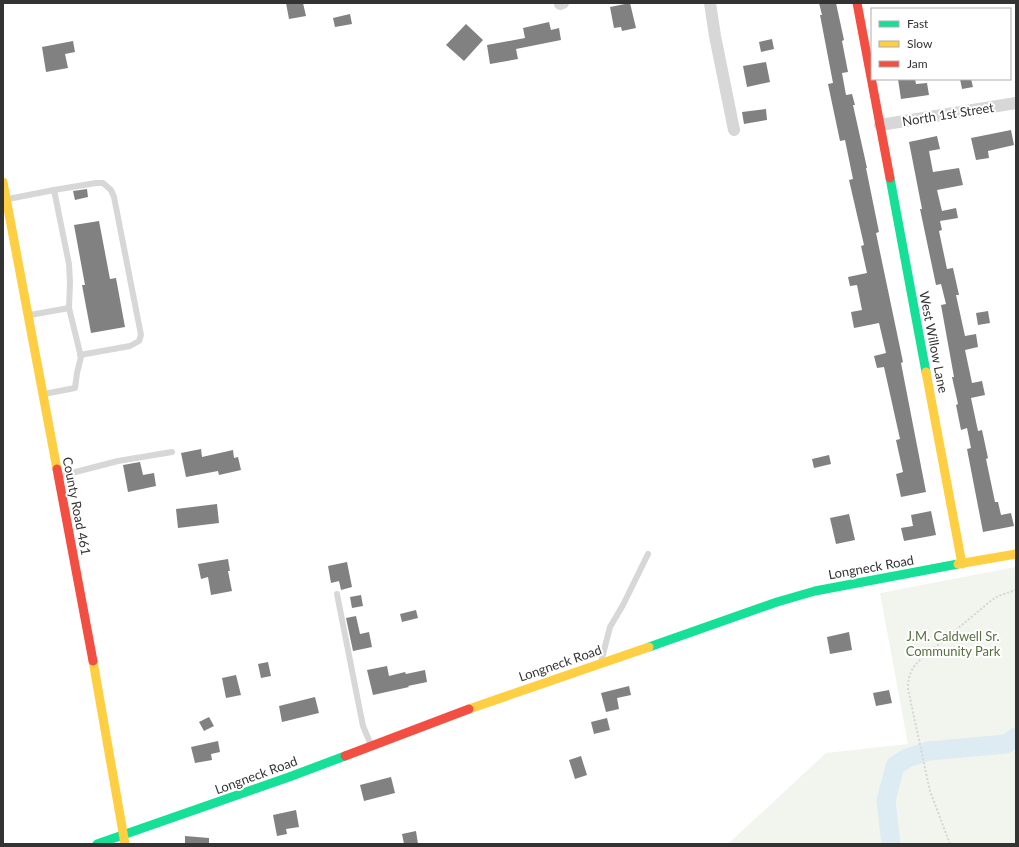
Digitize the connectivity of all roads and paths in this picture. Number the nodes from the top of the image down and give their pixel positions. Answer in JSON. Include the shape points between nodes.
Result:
{"nodes":[{"id":1,"x":710,"y":3,"type":"edge"},
{"id":2,"x":857,"y":3,"type":"edge"},
{"id":3,"x":871,"y":77,"type":"edge"},
{"id":4,"x":872,"y":80,"type":"edge"},
{"id":5,"x":1016,"y":103,"type":"edge"},
{"id":6,"x":880,"y":125,"type":"junction"},
{"id":7,"x":734,"y":130,"type":"dead end"},
{"id":8,"x":3,"y":182,"type":"edge"},
{"id":9,"x":54,"y":190,"type":"junction"},
{"id":10,"x":6,"y":200,"type":"junction"},
{"id":11,"x":69,"y":308,"type":"junction"},
{"id":12,"x":28,"y":315,"type":"junction"},
{"id":13,"x":80,"y":355,"type":"junction"},
{"id":14,"x":43,"y":395,"type":"junction"},
{"id":15,"x":172,"y":452,"type":"dead end"},
{"id":16,"x":58,"y":476,"type":"junction"},
{"id":17,"x":648,"y":554,"type":"dead end"},
{"id":18,"x":1016,"y":554,"type":"edge"},
{"id":19,"x":962,"y":564,"type":"junction"},
{"id":20,"x":1016,"y":590,"type":"edge"},
{"id":21,"x":337,"y":594,"type":"dead end"},
{"id":22,"x":600,"y":663,"type":"junction"},
{"id":23,"x":371,"y":746,"type":"junction"},
{"id":24,"x":124,"y":839,"type":"edge"},
{"id":25,"x":97,"y":844,"type":"edge"},
{"id":26,"x":950,"y":844,"type":"edge"}],
"edges":[{"from":1,"to":7,"type":"street"},
{"from":2,"to":3,"type":"street","name":"West Willow Lane"},
{"from":4,"to":6,"type":"street","name":"West Willow Lane"},
{"from":5,"to":6,"type":"street","name":"North 1st Street"},
{"from":6,"to":19,"type":"street","name":"West Willow Lane"},
{"from":8,"to":10,"type":"street","name":"County Road 461"},
{"from":9,"to":10,"type":"lane"},
{"from":9,"to":11,"type":"lane","via":[[69,264]]},
{"from":9,"to":13,"type":"lane","via":[[96,183],[103,183],[111,190],[141,335],[139,341],[130,346]]},
{"from":10,"to":12,"type":"street","name":"County Road 461","via":[[11,239]]},
{"from":11,"to":12,"type":"lane"},
{"from":11,"to":13,"type":"lane"},
{"from":12,"to":14,"type":"street","name":"County Road 461"},
{"from":13,"to":14,"type":"lane","via":[[75,388]]},
{"from":14,"to":16,"type":"street","name":"County Road 461"},
{"from":15,"to":16,"type":"lane","via":[[118,461]]},
{"from":16,"to":24,"type":"street","name":"County Road 461"},
{"from":17,"to":22,"type":"lane","via":[[610,626]]},
{"from":18,"to":19,"type":"street","name":"Longneck Road"},
{"from":19,"to":22,"type":"street","name":"Longneck Road","via":[[815,591]]},
{"from":20,"to":26,"type":"path","via":[[998,596],[985,605],[921,659],[908,676],[908,689],[930,791]]},
{"from":21,"to":23,"type":"lane","via":[[359,706]]},
{"from":22,"to":23,"type":"street","name":"Longneck Road"},
{"from":23,"to":24,"type":"street","name":"Longneck Road"},
{"from":24,"to":25,"type":"street","name":"Longneck Road"}]}
